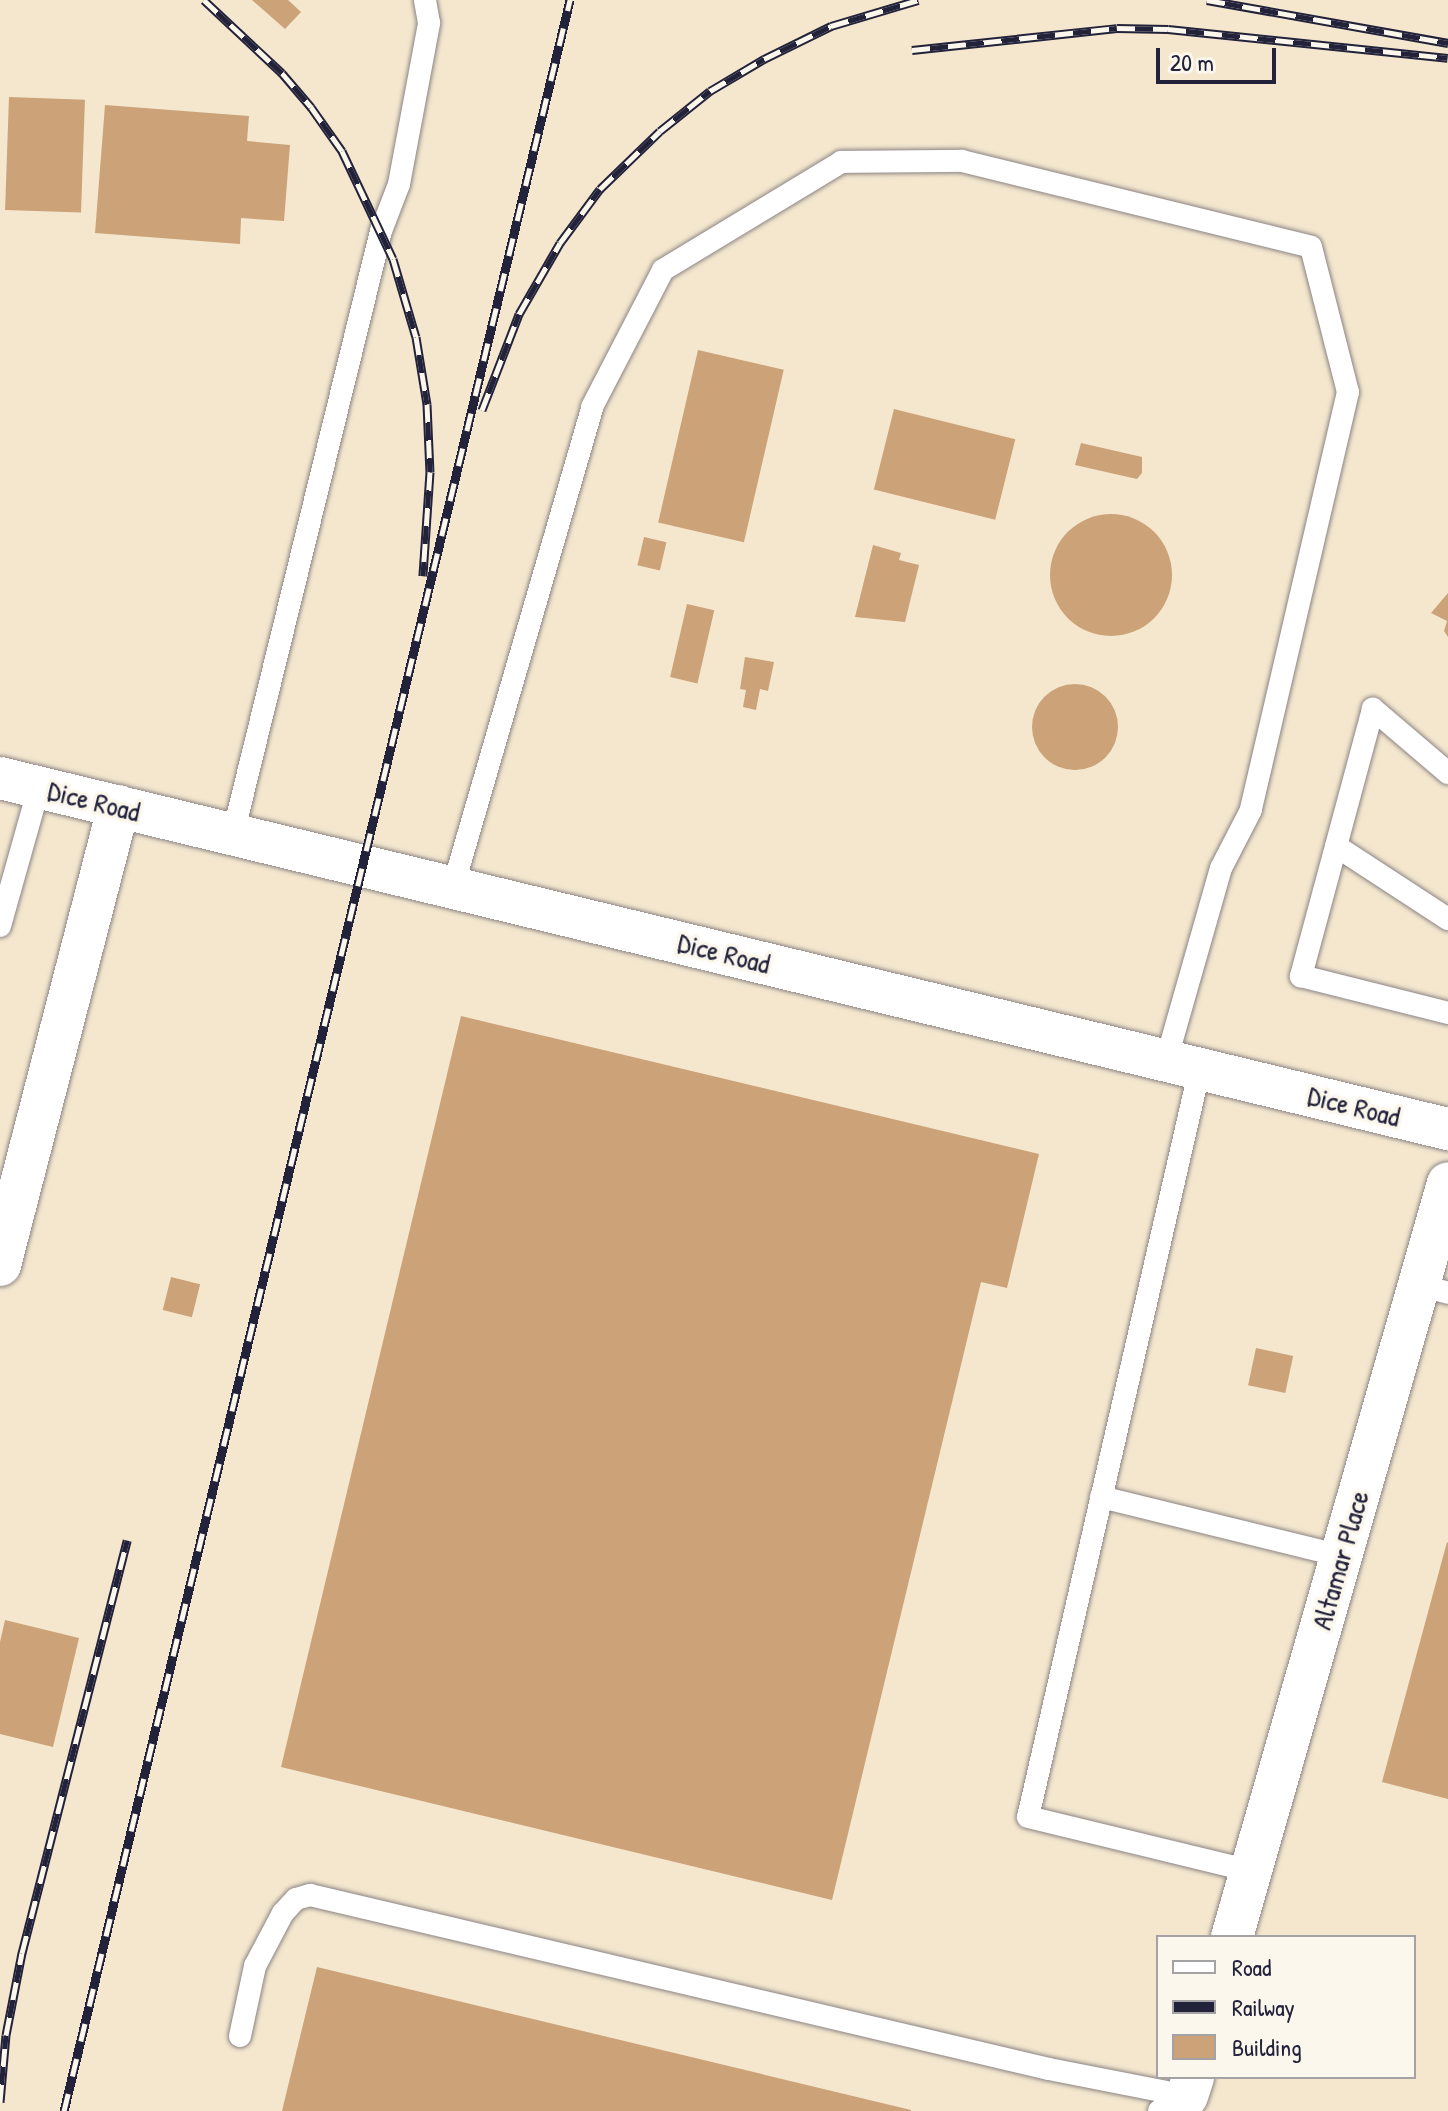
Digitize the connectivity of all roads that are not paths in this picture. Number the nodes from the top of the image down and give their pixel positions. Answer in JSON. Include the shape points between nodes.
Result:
{"nodes":[{"id":1,"x":425,"y":0,"type":"edge"},
{"id":2,"x":1448,"y":773,"type":"edge"},
{"id":3,"x":20,"y":783,"type":"edge"},
{"id":4,"x":119,"y":806,"type":"junction"},
{"id":5,"x":233,"y":834,"type":"junction"},
{"id":6,"x":1336,"y":846,"type":"junction"},
{"id":7,"x":453,"y":887,"type":"junction"},
{"id":8,"x":1448,"y":919,"type":"edge"},
{"id":9,"x":0,"y":926,"type":"edge"},
{"id":10,"x":1448,"y":1013,"type":"edge"},
{"id":11,"x":1183,"y":1064,"type":"junction"},
{"id":12,"x":1448,"y":1129,"type":"edge"},
{"id":13,"x":1448,"y":1183,"type":"edge"},
{"id":14,"x":0,"y":1265,"type":"edge"},
{"id":15,"x":1434,"y":1289,"type":"edge"},
{"id":16,"x":1101,"y":1497,"type":"junction"},
{"id":17,"x":1341,"y":1556,"type":"junction"},
{"id":18,"x":1251,"y":1871,"type":"junction"},
{"id":19,"x":1233,"y":1935,"type":"edge"},
{"id":20,"x":240,"y":2036,"type":"dead end"},
{"id":21,"x":1179,"y":2095,"type":"edge"}],
"edges":[{"from":1,"to":5,"type":"lane","via":[[429,23],[399,184],[381,231]]},
{"from":2,"to":6,"type":"lane","via":[[1373,709]]},
{"from":3,"to":4,"type":"street","name":"Dice Road"},
{"from":3,"to":9,"type":"lane"},
{"from":4,"to":5,"type":"street","name":"Dice Road"},
{"from":4,"to":14,"type":"street"},
{"from":5,"to":7,"type":"street","name":"Dice Road"},
{"from":6,"to":8,"type":"lane"},
{"from":6,"to":10,"type":"lane","via":[[1301,976]]},
{"from":7,"to":11,"type":"street","name":"Dice Road"},
{"from":7,"to":11,"type":"lane","via":[[592,407],[663,270],[841,162],[962,161],[1311,247],[1348,392],[1251,810],[1221,868]]},
{"from":11,"to":12,"type":"street","name":"Dice Road"},
{"from":11,"to":16,"type":"lane"},
{"from":13,"to":15,"type":"street","name":"Altamar Place"},
{"from":15,"to":17,"type":"street","name":"Altamar Place"},
{"from":16,"to":17,"type":"lane"},
{"from":16,"to":18,"type":"lane","via":[[1028,1817]]},
{"from":17,"to":18,"type":"street","name":"Altamar Place"},
{"from":18,"to":19,"type":"street","name":"Altamar Place"},
{"from":20,"to":21,"type":"lane","via":[[255,1966],[283,1913],[296,1899],[310,1895]]}]}
